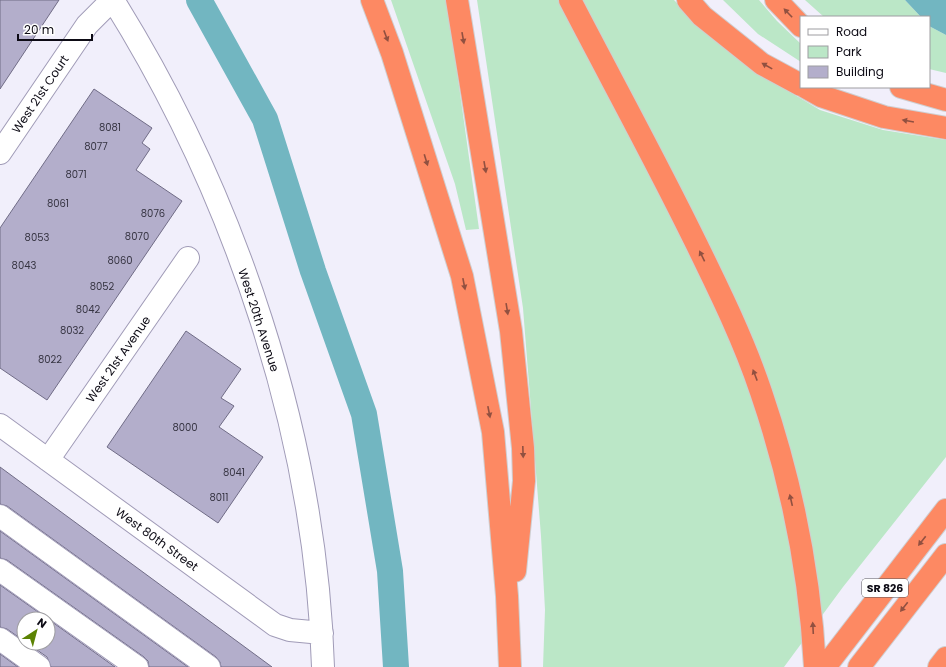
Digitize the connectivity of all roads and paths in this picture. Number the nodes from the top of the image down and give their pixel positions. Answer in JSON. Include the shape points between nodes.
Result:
{"nodes":[{"id":1,"x":112,"y":0,"type":"edge"},
{"id":2,"x":372,"y":0,"type":"edge"},
{"id":3,"x":457,"y":0,"type":"edge"},
{"id":4,"x":570,"y":0,"type":"edge"},
{"id":5,"x":688,"y":0,"type":"edge"},
{"id":6,"x":776,"y":0,"type":"edge"},
{"id":7,"x":800,"y":25,"type":"edge"},
{"id":8,"x":800,"y":84,"type":"edge"},
{"id":9,"x":807,"y":88,"type":"edge"},
{"id":10,"x":904,"y":88,"type":"edge"},
{"id":11,"x":946,"y":100,"type":"edge"},
{"id":12,"x":946,"y":128,"type":"edge"},
{"id":13,"x":0,"y":153,"type":"edge"},
{"id":14,"x":188,"y":258,"type":"dead end"},
{"id":15,"x":0,"y":425,"type":"edge"},
{"id":16,"x":48,"y":460,"type":"junction"},
{"id":17,"x":946,"y":510,"type":"edge"},
{"id":18,"x":0,"y":516,"type":"edge"},
{"id":19,"x":946,"y":555,"type":"edge"},
{"id":20,"x":0,"y":570,"type":"edge"},
{"id":21,"x":322,"y":633,"type":"junction"},
{"id":22,"x":509,"y":633,"type":"junction"},
{"id":23,"x":0,"y":639,"type":"edge"},
{"id":24,"x":946,"y":658,"type":"edge"},
{"id":25,"x":39,"y":667,"type":"edge"},
{"id":26,"x":137,"y":667,"type":"edge"},
{"id":27,"x":209,"y":667,"type":"edge"},
{"id":28,"x":323,"y":667,"type":"edge"},
{"id":29,"x":510,"y":667,"type":"edge"},
{"id":30,"x":815,"y":667,"type":"edge"},
{"id":31,"x":825,"y":667,"type":"edge"},
{"id":32,"x":859,"y":667,"type":"edge"},
{"id":33,"x":939,"y":667,"type":"edge"}],
"edges":[{"from":1,"to":13,"type":"street","name":"West 21st Court","via":[[86,25]]},
{"from":1,"to":21,"type":"street","name":"West 20th Avenue","via":[[166,91],[198,157],[254,300],[275,367],[295,449],[310,534]]},
{"from":2,"to":22,"type":"highway","one_way":true,"via":[[392,53],[462,276],[493,432]]},
{"from":3,"to":22,"type":"highway","one_way":true,"via":[[511,331],[523,448],[524,481]]},
{"from":30,"to":4,"type":"highway","one_way":true,"via":[[805,565],[779,449],[761,391],[714,281]]},
{"from":8,"to":5,"type":"highway","one_way":true,"via":[[762,64],[702,16]]},
{"from":7,"to":6,"type":"highway","one_way":true},
{"from":12,"to":9,"type":"highway","one_way":true,"via":[[884,118],[821,96]]},
{"from":10,"to":11,"type":"highway"},
{"from":14,"to":16,"type":"street","name":"West 21st Avenue"},
{"from":15,"to":16,"type":"street","name":"West 80th Street"},
{"from":16,"to":21,"type":"street","name":"West 80th Street","via":[[275,625],[290,630]]},
{"from":17,"to":31,"type":"highway","number":"SR 826","one_way":true},
{"from":18,"to":27,"type":"street"},
{"from":19,"to":32,"type":"highway","one_way":true},
{"from":20,"to":26,"type":"street"},
{"from":21,"to":28,"type":"street","name":"West 20th Avenue"},
{"from":22,"to":29,"type":"highway"},
{"from":23,"to":25,"type":"street"},
{"from":24,"to":33,"type":"highway"}]}
